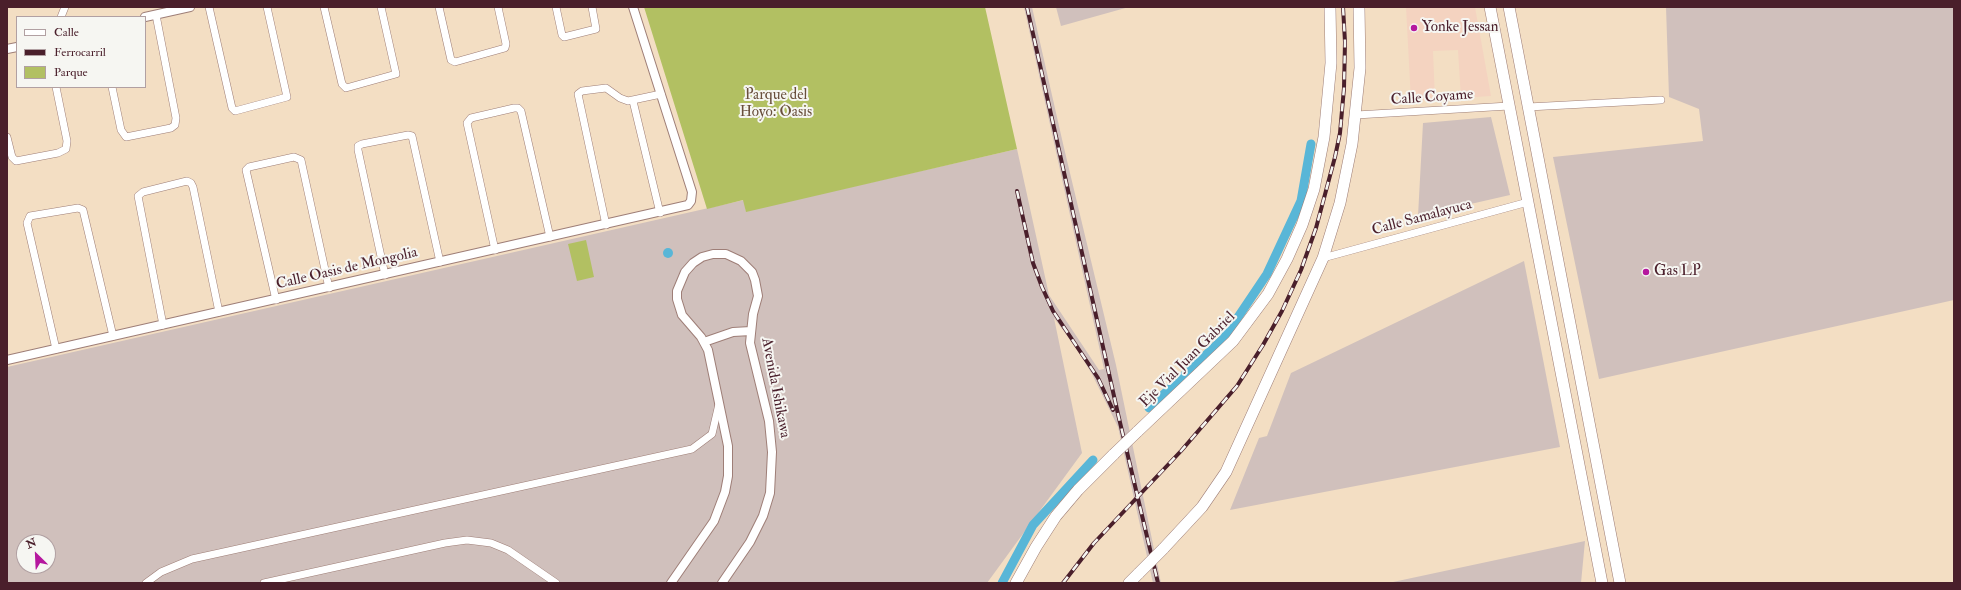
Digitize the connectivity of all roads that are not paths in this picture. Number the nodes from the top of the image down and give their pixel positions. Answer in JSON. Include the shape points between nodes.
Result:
{"nodes":[{"id":1,"x":190,"y":7,"type":"edge"},
{"id":2,"x":209,"y":7,"type":"edge"},
{"id":3,"x":267,"y":7,"type":"edge"},
{"id":4,"x":324,"y":7,"type":"edge"},
{"id":5,"x":381,"y":7,"type":"edge"},
{"id":6,"x":440,"y":7,"type":"edge"},
{"id":7,"x":498,"y":7,"type":"edge"},
{"id":8,"x":556,"y":7,"type":"edge"},
{"id":9,"x":592,"y":7,"type":"edge"},
{"id":10,"x":633,"y":7,"type":"edge"},
{"id":11,"x":1330,"y":7,"type":"edge"},
{"id":12,"x":1359,"y":7,"type":"edge"},
{"id":13,"x":1490,"y":7,"type":"edge"},
{"id":14,"x":1509,"y":7,"type":"edge"},
{"id":15,"x":156,"y":15,"type":"junction"},
{"id":16,"x":146,"y":17,"type":"edge"},
{"id":17,"x":56,"y":88,"type":"edge"},
{"id":18,"x":112,"y":88,"type":"edge"},
{"id":19,"x":661,"y":94,"type":"junction"},
{"id":20,"x":1661,"y":100,"type":"dead end"},
{"id":21,"x":633,"y":101,"type":"junction"},
{"id":22,"x":1509,"y":106,"type":"junction"},
{"id":23,"x":1528,"y":107,"type":"junction"},
{"id":24,"x":1356,"y":115,"type":"junction"},
{"id":25,"x":7,"y":137,"type":"edge"},
{"id":26,"x":1528,"y":202,"type":"junction"},
{"id":27,"x":660,"y":213,"type":"junction"},
{"id":28,"x":606,"y":225,"type":"junction"},
{"id":29,"x":550,"y":237,"type":"junction"},
{"id":30,"x":495,"y":250,"type":"junction"},
{"id":31,"x":1323,"y":258,"type":"junction"},
{"id":32,"x":440,"y":262,"type":"junction"},
{"id":33,"x":385,"y":275,"type":"junction"},
{"id":34,"x":1562,"y":287,"type":"junction"},
{"id":35,"x":329,"y":288,"type":"junction"},
{"id":36,"x":1546,"y":291,"type":"junction"},
{"id":37,"x":276,"y":300,"type":"junction"},
{"id":38,"x":219,"y":312,"type":"junction"},
{"id":39,"x":163,"y":325,"type":"junction"},
{"id":40,"x":750,"y":331,"type":"junction"},
{"id":41,"x":114,"y":336,"type":"junction"},
{"id":42,"x":704,"y":342,"type":"junction"},
{"id":43,"x":56,"y":349,"type":"junction"},
{"id":44,"x":7,"y":360,"type":"edge"},
{"id":45,"x":720,"y":402,"type":"junction"},
{"id":46,"x":146,"y":583,"type":"edge"},
{"id":47,"x":264,"y":583,"type":"edge"},
{"id":48,"x":556,"y":583,"type":"edge"},
{"id":49,"x":670,"y":583,"type":"edge"},
{"id":50,"x":722,"y":583,"type":"edge"},
{"id":51,"x":1016,"y":583,"type":"edge"},
{"id":52,"x":1130,"y":583,"type":"edge"},
{"id":53,"x":1602,"y":583,"type":"edge"},
{"id":54,"x":1620,"y":583,"type":"edge"}],
"edges":[{"from":1,"to":15,"type":"street"},
{"from":2,"to":3,"type":"street","via":[[232,108],[236,111],[287,98]]},
{"from":4,"to":5,"type":"street","via":[[342,84],[346,88],[396,74]]},
{"from":6,"to":7,"type":"street","via":[[452,60],[455,62],[503,50],[507,46]]},
{"from":8,"to":9,"type":"street","via":[[564,37],[596,29]]},
{"from":10,"to":19,"type":"street"},
{"from":11,"to":51,"type":"main road","name":"Eje Vial Juan Gabriel","bridge":true,"via":[[1331,63],[1324,137],[1312,196],[1287,259],[1260,306],[1233,341],[1114,454],[1056,516]]},
{"from":12,"to":24,"type":"main road","via":[[1360,44]]},
{"from":13,"to":22,"type":"main road"},
{"from":14,"to":23,"type":"main road"},
{"from":15,"to":16,"type":"street"},
{"from":15,"to":18,"type":"street","via":[[176,118],[175,125],[126,137],[121,130]]},
{"from":17,"to":25,"type":"street","via":[[67,141],[66,149],[58,153],[16,161],[12,157]]},
{"from":19,"to":21,"type":"street"},
{"from":19,"to":27,"type":"street","name":"Calle Oasis de Mongolia","via":[[692,192],[691,201],[683,207]]},
{"from":20,"to":23,"type":"street"},
{"from":21,"to":27,"type":"street"},
{"from":21,"to":28,"type":"street","via":[[623,100],[603,88],[582,91],[578,96]]},
{"from":22,"to":24,"type":"street","name":"Calle Coyame"},
{"from":22,"to":26,"type":"main road"},
{"from":23,"to":34,"type":"main road"},
{"from":24,"to":31,"type":"main road","via":[[1344,185]]},
{"from":26,"to":31,"type":"street","name":"Calle Samalayuca"},
{"from":26,"to":36,"type":"main road"},
{"from":27,"to":28,"type":"street","name":"Calle Oasis de Mongolia"},
{"from":28,"to":29,"type":"street","name":"Calle Oasis de Mongolia"},
{"from":29,"to":30,"type":"street","name":"Calle Oasis de Mongolia"},
{"from":29,"to":30,"type":"street","via":[[520,110],[514,108],[469,120],[467,124]]},
{"from":30,"to":32,"type":"street","name":"Calle Oasis de Mongolia"},
{"from":31,"to":52,"type":"main road","bridge":true,"via":[[1226,472],[1202,507]]},
{"from":32,"to":33,"type":"street","name":"Calle Oasis de Mongolia"},
{"from":32,"to":33,"type":"street","via":[[412,136],[362,144],[358,146],[358,150]]},
{"from":33,"to":35,"type":"street","name":"Calle Oasis de Mongolia"},
{"from":34,"to":36,"type":"main road"},
{"from":34,"to":54,"type":"main road"},
{"from":35,"to":37,"type":"street","name":"Calle Oasis de Mongolia"},
{"from":35,"to":37,"type":"street","via":[[301,160],[294,157],[249,167],[246,170]]},
{"from":36,"to":53,"type":"main road"},
{"from":37,"to":38,"type":"street","name":"Calle Oasis de Mongolia"},
{"from":38,"to":39,"type":"street","name":"Calle Oasis de Mongolia"},
{"from":38,"to":39,"type":"street","via":[[193,187],[191,182],[187,181],[143,192],[138,196]]},
{"from":39,"to":41,"type":"street","name":"Calle Oasis de Mongolia"},
{"from":40,"to":42,"type":"street","via":[[733,332]]},
{"from":40,"to":42,"type":"street","name":"Avenida Ishikawa","via":[[758,296],[754,276],[741,261],[726,254],[713,254],[702,257],[684,272],[677,291],[682,315]]},
{"from":40,"to":50,"type":"street","name":"Avenida Ishikawa","via":[[750,343],[771,437],[770,493],[758,528]]},
{"from":41,"to":43,"type":"street","name":"Calle Oasis de Mongolia"},
{"from":41,"to":43,"type":"street","via":[[83,210],[78,208],[30,216],[27,223]]},
{"from":42,"to":45,"type":"street","name":"Avenida Ishikawa"},
{"from":43,"to":44,"type":"street","name":"Calle Oasis de Mongolia"},
{"from":45,"to":46,"type":"street","via":[[712,434],[692,449],[192,559],[161,572]]},
{"from":45,"to":49,"type":"street","name":"Avenida Ishikawa","via":[[729,460],[725,492],[720,509],[708,531]]},
{"from":47,"to":48,"type":"street","via":[[467,540],[490,543],[508,550]]}]}
